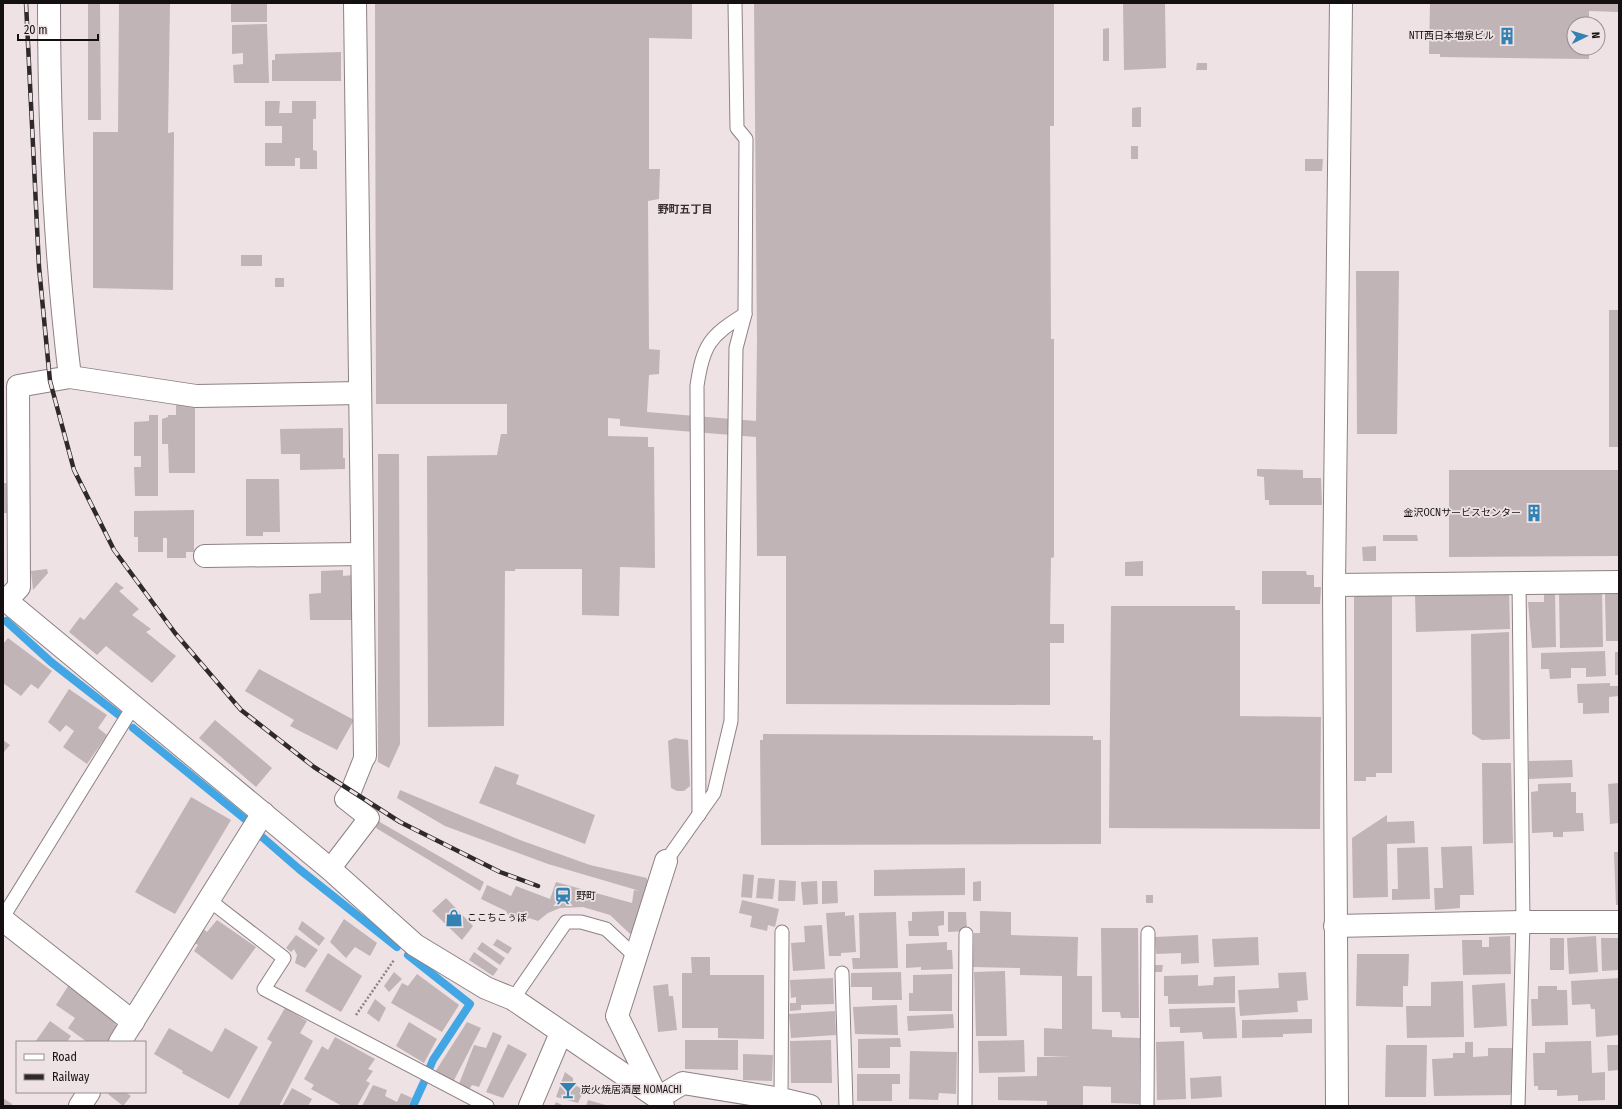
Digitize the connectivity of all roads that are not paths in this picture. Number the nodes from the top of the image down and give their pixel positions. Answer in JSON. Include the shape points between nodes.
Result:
{"nodes":[{"id":1,"x":49,"y":3,"type":"edge"},
{"id":2,"x":355,"y":3,"type":"edge"},
{"id":3,"x":735,"y":3,"type":"edge"},
{"id":4,"x":1341,"y":3,"type":"edge"},
{"id":5,"x":745,"y":314,"type":"junction"},
{"id":6,"x":70,"y":377,"type":"junction"},
{"id":7,"x":11,"y":385,"type":"edge"},
{"id":8,"x":359,"y":393,"type":"junction"},
{"id":9,"x":362,"y":554,"type":"junction"},
{"id":10,"x":205,"y":556,"type":"dead end"},
{"id":11,"x":1619,"y":582,"type":"edge"},
{"id":12,"x":1519,"y":583,"type":"junction"},
{"id":13,"x":1334,"y":585,"type":"junction"},
{"id":14,"x":4,"y":602,"type":"edge"},
{"id":15,"x":133,"y":707,"type":"junction"},
{"id":16,"x":365,"y":756,"type":"joint"},
{"id":17,"x":264,"y":814,"type":"junction"},
{"id":18,"x":699,"y":815,"type":"junction"},
{"id":19,"x":666,"y":861,"type":"joint"},
{"id":20,"x":330,"y":869,"type":"junction"},
{"id":21,"x":209,"y":900,"type":"junction"},
{"id":22,"x":3,"y":917,"type":"edge"},
{"id":23,"x":3,"y":920,"type":"edge"},
{"id":24,"x":1523,"y":922,"type":"junction"},
{"id":25,"x":1619,"y":922,"type":"edge"},
{"id":26,"x":1335,"y":926,"type":"junction"},
{"id":27,"x":782,"y":932,"type":"dead end"},
{"id":28,"x":1148,"y":933,"type":"dead end"},
{"id":29,"x":966,"y":934,"type":"dead end"},
{"id":30,"x":636,"y":958,"type":"junction"},
{"id":31,"x":842,"y":973,"type":"dead end"},
{"id":32,"x":513,"y":999,"type":"junction"},
{"id":33,"x":133,"y":1022,"type":"junction"},
{"id":34,"x":560,"y":1033,"type":"junction"},
{"id":35,"x":121,"y":1041,"type":"edge"},
{"id":36,"x":88,"y":1093,"type":"edge"},
{"id":37,"x":781,"y":1099,"type":"junction"},
{"id":38,"x":660,"y":1102,"type":"edge"},
{"id":39,"x":80,"y":1106,"type":"edge"},
{"id":40,"x":487,"y":1106,"type":"edge"},
{"id":41,"x":530,"y":1106,"type":"edge"},
{"id":42,"x":810,"y":1106,"type":"edge"},
{"id":43,"x":846,"y":1106,"type":"edge"},
{"id":44,"x":965,"y":1106,"type":"edge"},
{"id":45,"x":1147,"y":1106,"type":"edge"},
{"id":46,"x":1337,"y":1106,"type":"edge"},
{"id":47,"x":1518,"y":1106,"type":"edge"}],
"edges":[{"from":1,"to":6,"type":"street","via":[[49,96]]},
{"from":2,"to":8,"type":"street"},
{"from":3,"to":5,"type":"lane","via":[[737,128],[746,139]]},
{"from":4,"to":13,"type":"street"},
{"from":5,"to":18,"type":"lane","via":[[736,348],[731,721],[714,794]]},
{"from":5,"to":18,"type":"lane","via":[[721,329],[707,346],[700,363],[697,386]]},
{"from":6,"to":7,"type":"street"},
{"from":6,"to":8,"type":"street","via":[[196,396]]},
{"from":7,"to":14,"type":"street","via":[[19,586]]},
{"from":8,"to":9,"type":"street"},
{"from":9,"to":10,"type":"street"},
{"from":9,"to":16,"type":"street"},
{"from":11,"to":12,"type":"street"},
{"from":12,"to":13,"type":"street"},
{"from":12,"to":24,"type":"lane"},
{"from":13,"to":26,"type":"street"},
{"from":14,"to":15,"type":"street"},
{"from":15,"to":17,"type":"street"},
{"from":15,"to":22,"type":"lane"},
{"from":16,"to":20,"type":"street","via":[[351,791],[345,799],[369,818]]},
{"from":17,"to":20,"type":"street"},
{"from":17,"to":21,"type":"street"},
{"from":18,"to":19,"type":"lane"},
{"from":19,"to":30,"type":"street"},
{"from":20,"to":32,"type":"street","via":[[415,945],[486,988]]},
{"from":21,"to":33,"type":"street"},
{"from":21,"to":40,"type":"lane","via":[[284,958],[264,989]]},
{"from":23,"to":33,"type":"street"},
{"from":24,"to":25,"type":"street"},
{"from":24,"to":26,"type":"street"},
{"from":24,"to":47,"type":"lane"},
{"from":26,"to":46,"type":"street"},
{"from":27,"to":37,"type":"lane"},
{"from":28,"to":45,"type":"lane"},
{"from":29,"to":44,"type":"lane"},
{"from":30,"to":32,"type":"lane","via":[[606,929],[581,922],[566,922]]},
{"from":30,"to":38,"type":"street","via":[[617,1016]]},
{"from":31,"to":43,"type":"lane"},
{"from":32,"to":34,"type":"street"},
{"from":33,"to":35,"type":"street"},
{"from":34,"to":38,"type":"street"},
{"from":34,"to":41,"type":"street"},
{"from":36,"to":39,"type":"street"},
{"from":37,"to":38,"type":"street","via":[[683,1083]]},
{"from":37,"to":42,"type":"street"}]}
